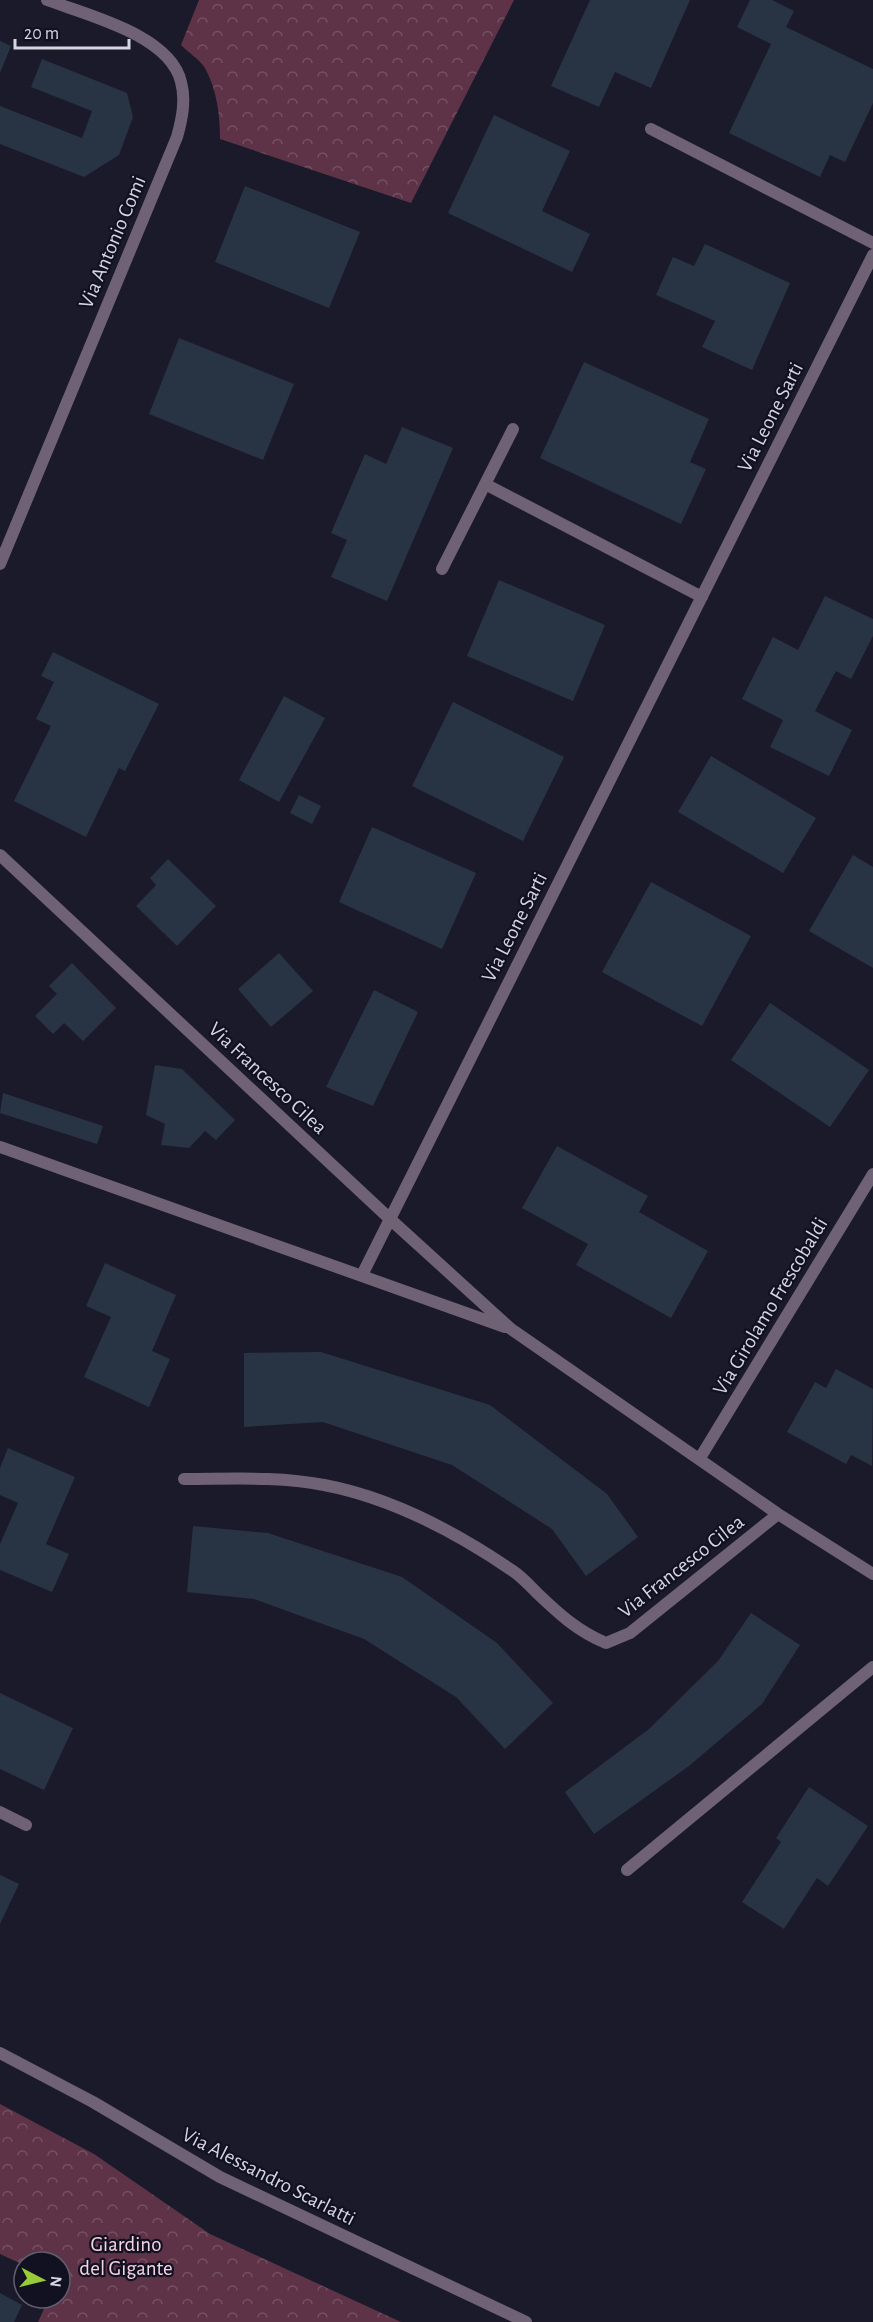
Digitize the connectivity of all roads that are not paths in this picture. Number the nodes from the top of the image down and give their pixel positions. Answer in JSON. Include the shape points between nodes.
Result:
{"nodes":[{"id":1,"x":47,"y":0,"type":"edge"},
{"id":2,"x":651,"y":129,"type":"dead end"},
{"id":3,"x":873,"y":243,"type":"edge"},
{"id":4,"x":873,"y":255,"type":"edge"},
{"id":5,"x":513,"y":429,"type":"dead end"},
{"id":6,"x":485,"y":484,"type":"junction"},
{"id":7,"x":0,"y":564,"type":"edge"},
{"id":8,"x":442,"y":569,"type":"dead end"},
{"id":9,"x":702,"y":597,"type":"junction"},
{"id":10,"x":0,"y":855,"type":"edge"},
{"id":11,"x":0,"y":1147,"type":"edge"},
{"id":12,"x":873,"y":1174,"type":"edge"},
{"id":13,"x":390,"y":1219,"type":"junction"},
{"id":14,"x":362,"y":1275,"type":"junction"},
{"id":15,"x":511,"y":1329,"type":"junction"},
{"id":16,"x":700,"y":1458,"type":"junction"},
{"id":17,"x":184,"y":1479,"type":"dead end"},
{"id":18,"x":778,"y":1514,"type":"junction"},
{"id":19,"x":873,"y":1574,"type":"edge"},
{"id":20,"x":873,"y":1667,"type":"edge"},
{"id":21,"x":0,"y":1812,"type":"edge"},
{"id":22,"x":26,"y":1825,"type":"dead end"},
{"id":23,"x":627,"y":1870,"type":"dead end"},
{"id":24,"x":0,"y":2054,"type":"edge"},
{"id":25,"x":526,"y":2322,"type":"edge"}],
"edges":[{"from":1,"to":7,"type":"street","name":"Via Antonio Comi","via":[[146,40],[170,58],[182,81],[184,111],[177,137]]},
{"from":2,"to":3,"type":"street"},
{"from":4,"to":9,"type":"street","name":"Via Leone Sarti"},
{"from":5,"to":6,"type":"street"},
{"from":6,"to":8,"type":"street"},
{"from":6,"to":9,"type":"street"},
{"from":9,"to":13,"type":"street","name":"Via Leone Sarti"},
{"from":10,"to":13,"type":"street","name":"Via Francesco Cilea"},
{"from":11,"to":14,"type":"street","name":"Via Francesco Cilea"},
{"from":12,"to":16,"type":"street","name":"Via Girolamo Frescobaldi"},
{"from":13,"to":14,"type":"street","name":"Via Leone Sarti"},
{"from":13,"to":15,"type":"street","name":"Via Francesco Cilea"},
{"from":14,"to":15,"type":"street","name":"Via Francesco Cilea"},
{"from":15,"to":16,"type":"street","name":"Via Francesco Cilea"},
{"from":16,"to":18,"type":"street","name":"Via Francesco Cilea"},
{"from":17,"to":18,"type":"street","name":"Via Francesco Cilea","via":[[267,1479],[324,1485],[394,1504],[471,1542],[517,1573],[569,1623],[606,1643],[630,1633]]},
{"from":18,"to":19,"type":"street","name":"Via Francesco Cilea"},
{"from":20,"to":23,"type":"street"},
{"from":21,"to":22,"type":"street"},
{"from":24,"to":25,"type":"street","name":"Via Alessandro Scarlatti","via":[[93,2102],[220,2177]]}]}
